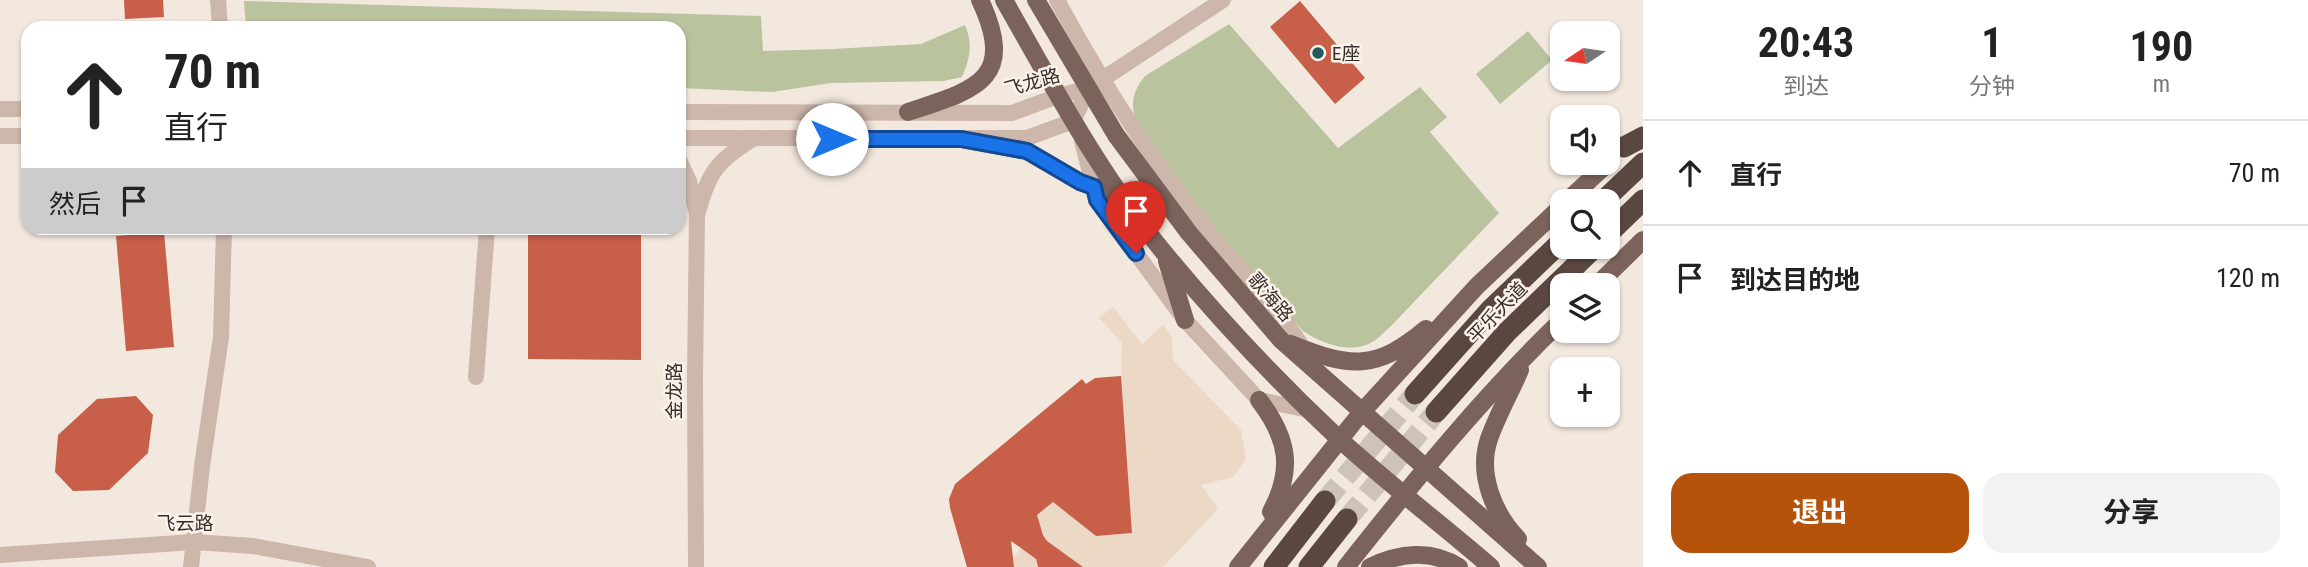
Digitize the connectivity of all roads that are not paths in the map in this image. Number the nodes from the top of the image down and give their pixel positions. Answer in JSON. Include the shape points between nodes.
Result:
{"nodes":[{"id":1,"x":218,"y":0,"type":"edge"},
{"id":2,"x":980,"y":0,"type":"edge"},
{"id":3,"x":1004,"y":0,"type":"edge"},
{"id":4,"x":1036,"y":0,"type":"edge"},
{"id":5,"x":1057,"y":0,"type":"edge"},
{"id":6,"x":1223,"y":0,"type":"edge"},
{"id":7,"x":220,"y":21,"type":"edge"},
{"id":8,"x":1097,"y":84,"type":"junction"},
{"id":9,"x":1058,"y":96,"type":"junction"},
{"id":10,"x":0,"y":109,"type":"edge"},
{"id":11,"x":21,"y":109,"type":"edge"},
{"id":12,"x":686,"y":111,"type":"edge"},
{"id":13,"x":908,"y":112,"type":"junction"},
{"id":14,"x":1077,"y":128,"type":"junction"},
{"id":15,"x":1643,"y":131,"type":"edge"},
{"id":16,"x":0,"y":136,"type":"edge"},
{"id":17,"x":21,"y":136,"type":"edge"},
{"id":18,"x":1643,"y":137,"type":"edge"},
{"id":19,"x":686,"y":138,"type":"edge"},
{"id":20,"x":754,"y":138,"type":"junction"},
{"id":21,"x":961,"y":139,"type":"junction"},
{"id":22,"x":1624,"y":147,"type":"junction"},
{"id":23,"x":1620,"y":151,"type":"edge"},
{"id":24,"x":1643,"y":163,"type":"edge"},
{"id":25,"x":686,"y":175,"type":"edge"},
{"id":26,"x":1595,"y":175,"type":"edge"},
{"id":27,"x":1094,"y":187,"type":"junction"},
{"id":28,"x":1580,"y":189,"type":"edge"},
{"id":29,"x":1616,"y":189,"type":"edge"},
{"id":30,"x":1122,"y":197,"type":"junction"},
{"id":31,"x":1643,"y":200,"type":"edge"},
{"id":32,"x":697,"y":214,"type":"junction"},
{"id":33,"x":1550,"y":217,"type":"edge"},
{"id":34,"x":1620,"y":222,"type":"edge"},
{"id":35,"x":224,"y":235,"type":"edge"},
{"id":36,"x":486,"y":235,"type":"edge"},
{"id":37,"x":1643,"y":240,"type":"edge"},
{"id":38,"x":1550,"y":252,"type":"edge"},
{"id":39,"x":1164,"y":254,"type":"junction"},
{"id":40,"x":1583,"y":259,"type":"edge"},
{"id":41,"x":1609,"y":273,"type":"edge"},
{"id":42,"x":1477,"y":286,"type":"junction"},
{"id":43,"x":1185,"y":320,"type":"junction"},
{"id":44,"x":1550,"y":331,"type":"edge"},
{"id":45,"x":1281,"y":340,"type":"junction"},
{"id":46,"x":1305,"y":350,"type":"junction"},
{"id":47,"x":1528,"y":352,"type":"junction"},
{"id":48,"x":1320,"y":376,"type":"junction"},
{"id":49,"x":476,"y":377,"type":"dead end"},
{"id":50,"x":1415,"y":394,"type":"tunnel mouth"},
{"id":51,"x":1259,"y":400,"type":"junction"},
{"id":52,"x":1309,"y":410,"type":"junction"},
{"id":53,"x":1436,"y":412,"type":"tunnel mouth"},
{"id":54,"x":1361,"y":413,"type":"junction"},
{"id":55,"x":1340,"y":439,"type":"junction"},
{"id":56,"x":1424,"y":468,"type":"junction"},
{"id":57,"x":1405,"y":493,"type":"junction"},
{"id":58,"x":1325,"y":501,"type":"tunnel mouth"},
{"id":59,"x":1347,"y":519,"type":"tunnel mouth"},
{"id":60,"x":194,"y":542,"type":"junction"},
{"id":61,"x":0,"y":555,"type":"edge"},
{"id":62,"x":1244,"y":560,"type":"edge"},
{"id":63,"x":191,"y":567,"type":"edge"},
{"id":64,"x":368,"y":567,"type":"edge"},
{"id":65,"x":696,"y":567,"type":"edge"},
{"id":66,"x":1274,"y":567,"type":"edge"},
{"id":67,"x":1309,"y":567,"type":"edge"},
{"id":68,"x":1346,"y":567,"type":"edge"},
{"id":69,"x":1370,"y":567,"type":"edge"},
{"id":70,"x":1459,"y":567,"type":"edge"},
{"id":71,"x":1491,"y":567,"type":"edge"},
{"id":72,"x":1538,"y":567,"type":"edge"},
{"id":73,"x":1544,"y":567,"type":"edge"}],
"edges":[{"from":1,"to":7,"type":"street"},
{"from":2,"to":13,"type":"main road","via":[[993,29],[990,69],[965,93]]},
{"from":3,"to":9,"type":"main road"},
{"from":4,"to":8,"type":"main road","name":"歌海路"},
{"from":5,"to":8,"type":"street"},
{"from":6,"to":8,"type":"street"},
{"from":8,"to":9,"type":"street","name":"飞龙路"},
{"from":8,"to":14,"type":"street","name":"飞龙路"},
{"from":8,"to":45,"type":"main road","name":"歌海路","via":[[1116,135],[1189,233]]},
{"from":8,"to":46,"type":"street"},
{"from":9,"to":13,"type":"street","name":"飞龙路","via":[[1012,113]]},
{"from":9,"to":14,"type":"main road"},
{"from":10,"to":11,"type":"street"},
{"from":12,"to":13,"type":"street","name":"飞龙路"},
{"from":14,"to":21,"type":"street","via":[[1027,138]]},
{"from":14,"to":27,"type":"street"},
{"from":14,"to":30,"type":"main road"},
{"from":15,"to":22,"type":"main road"},
{"from":16,"to":17,"type":"street"},
{"from":18,"to":22,"type":"highway"},
{"from":19,"to":20,"type":"street"},
{"from":20,"to":21,"type":"street"},
{"from":20,"to":32,"type":"street","name":"金龙路","via":[[712,171]]},
{"from":21,"to":27,"type":"main road","via":[[1027,151]]},
{"from":22,"to":23,"type":"main road"},
{"from":24,"to":29,"type":"highway"},
{"from":25,"to":32,"type":"street","name":"金龙路"},
{"from":26,"to":28,"type":"main road"},
{"from":27,"to":30,"type":"main road"},
{"from":27,"to":43,"type":"street","via":[[1097,200]]},
{"from":30,"to":39,"type":"main road"},
{"from":31,"to":34,"type":"highway"},
{"from":32,"to":65,"type":"street","name":"金龙路"},
{"from":33,"to":42,"type":"main road"},
{"from":35,"to":60,"type":"street","via":[[221,337]]},
{"from":36,"to":49,"type":"street"},
{"from":37,"to":41,"type":"main road"},
{"from":38,"to":50,"type":"highway","name":"平乐大道","via":[[1491,309]]},
{"from":39,"to":43,"type":"main road"},
{"from":39,"to":52,"type":"main road","via":[[1254,356]]},
{"from":40,"to":53,"type":"highway","name":"平乐大道","via":[[1507,332]]},
{"from":42,"to":46,"type":"main road","via":[[1404,348],[1383,358],[1360,363]]},
{"from":42,"to":54,"type":"main road"},
{"from":43,"to":51,"type":"street"},
{"from":44,"to":47,"type":"main road"},
{"from":45,"to":46,"type":"main road"},
{"from":45,"to":48,"type":"main road","name":"歌海路"},
{"from":46,"to":48,"type":"street"},
{"from":47,"to":56,"type":"main road"},
{"from":47,"to":73,"type":"main road","via":[[1488,441],[1485,469],[1489,494],[1507,528]]},
{"from":48,"to":54,"type":"main road","name":"歌海路"},
{"from":51,"to":52,"type":"street"},
{"from":51,"to":62,"type":"main road","via":[[1280,432],[1285,468],[1282,492]]},
{"from":52,"to":55,"type":"main road"},
{"from":54,"to":55,"type":"main road"},
{"from":54,"to":56,"type":"main road","name":"歌海路"},
{"from":55,"to":57,"type":"main road"},
{"from":55,"to":62,"type":"main road"},
{"from":56,"to":57,"type":"main road"},
{"from":56,"to":72,"type":"main road","name":"歌海路"},
{"from":57,"to":68,"type":"main road"},
{"from":57,"to":71,"type":"main road"},
{"from":58,"to":66,"type":"highway"},
{"from":59,"to":67,"type":"highway"},
{"from":60,"to":61,"type":"street","name":"飞云路"},
{"from":60,"to":63,"type":"street"},
{"from":60,"to":64,"type":"street","name":"飞云路","via":[[253,546]]},
{"from":69,"to":70,"type":"main road","via":[[1408,555],[1431,555]]}]}
